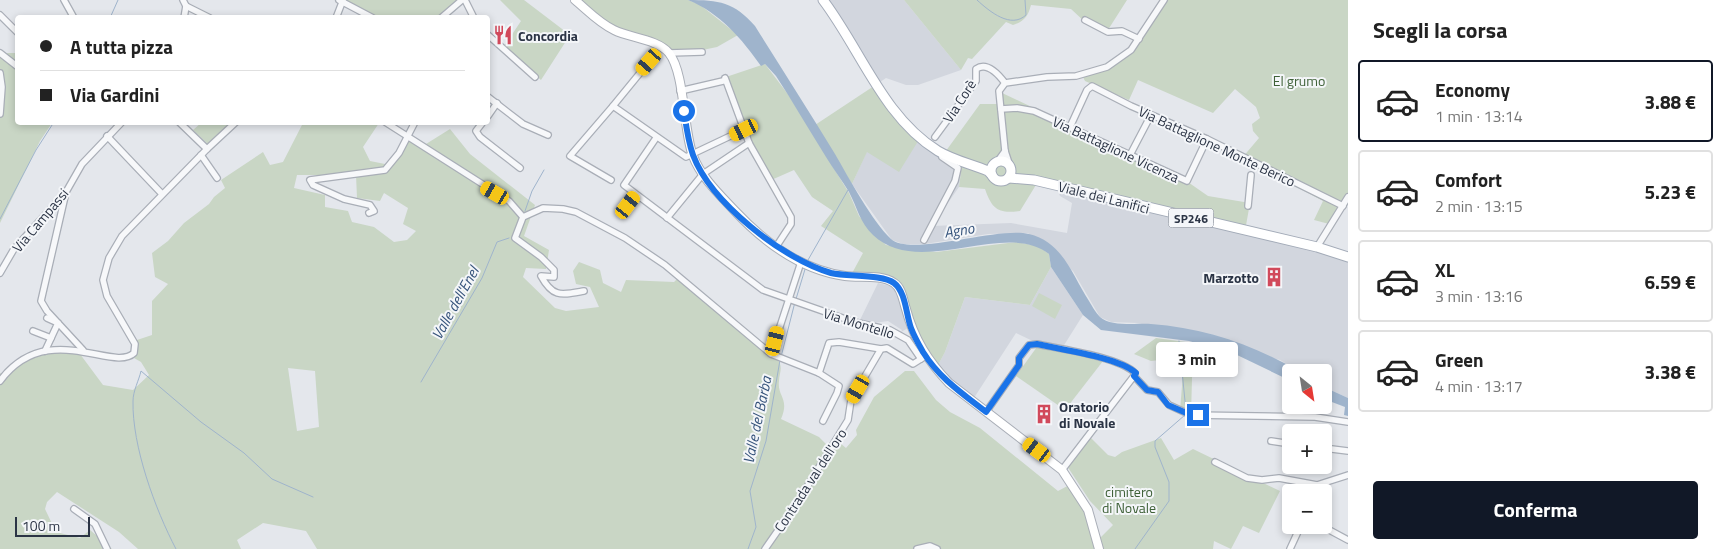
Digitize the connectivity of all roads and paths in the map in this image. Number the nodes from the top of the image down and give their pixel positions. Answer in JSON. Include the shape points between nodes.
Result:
{"nodes":[{"id":1,"x":64,"y":0,"type":"edge"},
{"id":2,"x":464,"y":0,"type":"edge"},
{"id":3,"x":575,"y":0,"type":"edge"},
{"id":4,"x":823,"y":0,"type":"edge"},
{"id":5,"x":1164,"y":0,"type":"edge"},
{"id":6,"x":342,"y":1,"type":"edge"},
{"id":7,"x":184,"y":3,"type":"edge"},
{"id":8,"x":0,"y":15,"type":"edge"},
{"id":9,"x":72,"y":15,"type":"edge"},
{"id":10,"x":205,"y":15,"type":"edge"},
{"id":11,"x":337,"y":15,"type":"edge"},
{"id":12,"x":368,"y":15,"type":"edge"},
{"id":13,"x":445,"y":15,"type":"edge"},
{"id":14,"x":472,"y":15,"type":"edge"},
{"id":15,"x":1085,"y":20,"type":"dead end"},
{"id":16,"x":15,"y":30,"type":"edge"},
{"id":17,"x":490,"y":37,"type":"edge"},
{"id":18,"x":1139,"y":39,"type":"junction"},
{"id":19,"x":702,"y":52,"type":"dead end"},
{"id":20,"x":669,"y":53,"type":"junction"},
{"id":21,"x":0,"y":54,"type":"edge"},
{"id":22,"x":649,"y":62,"type":"dead end"},
{"id":23,"x":15,"y":65,"type":"edge"},
{"id":24,"x":0,"y":72,"type":"edge"},
{"id":25,"x":535,"y":77,"type":"dead end"},
{"id":26,"x":1005,"y":83,"type":"junction"},
{"id":27,"x":680,"y":91,"type":"junction"},
{"id":28,"x":490,"y":98,"type":"edge"},
{"id":29,"x":497,"y":104,"type":"junction"},
{"id":30,"x":613,"y":106,"type":"junction"},
{"id":31,"x":1000,"y":109,"type":"junction"},
{"id":32,"x":490,"y":113,"type":"edge"},
{"id":33,"x":0,"y":114,"type":"edge"},
{"id":34,"x":1151,"y":115,"type":"junction"},
{"id":35,"x":119,"y":125,"type":"edge"},
{"id":36,"x":181,"y":125,"type":"edge"},
{"id":37,"x":233,"y":125,"type":"edge"},
{"id":38,"x":391,"y":125,"type":"edge"},
{"id":39,"x":413,"y":125,"type":"edge"},
{"id":40,"x":481,"y":125,"type":"edge"},
{"id":41,"x":1070,"y":127,"type":"junction"},
{"id":42,"x":744,"y":130,"type":"junction"},
{"id":43,"x":408,"y":135,"type":"junction"},
{"id":44,"x":548,"y":135,"type":"dead end"},
{"id":45,"x":108,"y":136,"type":"junction"},
{"id":46,"x":935,"y":137,"type":"dead end"},
{"id":47,"x":656,"y":138,"type":"junction"},
{"id":48,"x":1207,"y":139,"type":"junction"},
{"id":49,"x":748,"y":143,"type":"junction"},
{"id":50,"x":207,"y":149,"type":"junction"},
{"id":51,"x":1006,"y":151,"type":"junction"},
{"id":52,"x":693,"y":154,"type":"junction"},
{"id":53,"x":944,"y":154,"type":"junction"},
{"id":54,"x":202,"y":155,"type":"junction"},
{"id":55,"x":1130,"y":155,"type":"junction"},
{"id":56,"x":965,"y":162,"type":"junction"},
{"id":57,"x":996,"y":163,"type":"junction"},
{"id":58,"x":520,"y":168,"type":"dead end"},
{"id":59,"x":1010,"y":171,"type":"junction"},
{"id":60,"x":703,"y":174,"type":"junction"},
{"id":61,"x":992,"y":175,"type":"junction"},
{"id":62,"x":1251,"y":175,"type":"dead end"},
{"id":63,"x":217,"y":178,"type":"dead end"},
{"id":64,"x":611,"y":180,"type":"dead end"},
{"id":65,"x":66,"y":192,"type":"junction"},
{"id":66,"x":162,"y":194,"type":"junction"},
{"id":67,"x":636,"y":195,"type":"junction"},
{"id":68,"x":1348,"y":197,"type":"edge"},
{"id":69,"x":628,"y":205,"type":"dead end"},
{"id":70,"x":1248,"y":206,"type":"dead end"},
{"id":71,"x":1343,"y":206,"type":"junction"},
{"id":72,"x":373,"y":213,"type":"dead end"},
{"id":73,"x":523,"y":217,"type":"junction"},
{"id":74,"x":667,"y":218,"type":"junction"},
{"id":75,"x":924,"y":240,"type":"dead end"},
{"id":76,"x":776,"y":247,"type":"junction"},
{"id":77,"x":1318,"y":247,"type":"junction"},
{"id":78,"x":1348,"y":257,"type":"edge"},
{"id":79,"x":805,"y":264,"type":"junction"},
{"id":80,"x":0,"y":273,"type":"edge"},
{"id":81,"x":584,"y":291,"type":"dead end"},
{"id":82,"x":789,"y":299,"type":"junction"},
{"id":83,"x":47,"y":318,"type":"dead end"},
{"id":84,"x":58,"y":323,"type":"junction"},
{"id":85,"x":33,"y":330,"type":"dead end"},
{"id":86,"x":51,"y":338,"type":"junction"},
{"id":87,"x":881,"y":349,"type":"junction"},
{"id":88,"x":83,"y":350,"type":"junction"},
{"id":89,"x":44,"y":351,"type":"junction"},
{"id":90,"x":771,"y":354,"type":"junction"},
{"id":91,"x":923,"y":357,"type":"junction"},
{"id":92,"x":819,"y":373,"type":"junction"},
{"id":93,"x":1134,"y":376,"type":"junction"},
{"id":94,"x":0,"y":380,"type":"edge"},
{"id":95,"x":986,"y":412,"type":"junction"},
{"id":96,"x":823,"y":421,"type":"dead end"},
{"id":97,"x":1348,"y":422,"type":"edge"},
{"id":98,"x":1271,"y":441,"type":"dead end"},
{"id":99,"x":1282,"y":443,"type":"edge"},
{"id":100,"x":1332,"y":449,"type":"edge"},
{"id":101,"x":1348,"y":451,"type":"edge"},
{"id":102,"x":1075,"y":454,"type":"junction"},
{"id":103,"x":1081,"y":460,"type":"dead end"},
{"id":104,"x":1215,"y":462,"type":"dead end"},
{"id":105,"x":1062,"y":470,"type":"junction"},
{"id":106,"x":1348,"y":475,"type":"edge"},
{"id":107,"x":1311,"y":484,"type":"edge"},
{"id":108,"x":1319,"y":484,"type":"edge"},
{"id":109,"x":74,"y":509,"type":"dead end"},
{"id":110,"x":1332,"y":531,"type":"edge"},
{"id":111,"x":1297,"y":534,"type":"edge"},
{"id":112,"x":1348,"y":540,"type":"edge"},
{"id":113,"x":107,"y":549,"type":"edge"},
{"id":114,"x":765,"y":549,"type":"edge"},
{"id":115,"x":917,"y":549,"type":"edge"},
{"id":116,"x":937,"y":549,"type":"edge"},
{"id":117,"x":1099,"y":549,"type":"edge"},
{"id":118,"x":1290,"y":549,"type":"edge"}],
"edges":[{"from":1,"to":9,"type":"street"},
{"from":2,"to":13,"type":"street"},
{"from":2,"to":14,"type":"street"},
{"from":3,"to":20,"type":"main road","via":[[612,29],[648,41]]},
{"from":4,"to":53,"type":"main road","name":"Viale dei Lanifici","via":[[899,117],[918,136]]},
{"from":5,"to":18,"type":"street"},
{"from":6,"to":11,"type":"street"},
{"from":6,"to":12,"type":"street"},
{"from":7,"to":10,"type":"street"},
{"from":8,"to":16,"type":"street"},
{"from":15,"to":18,"type":"street","via":[[1108,32],[1122,31]]},
{"from":17,"to":25,"type":"street"},
{"from":18,"to":26,"type":"street","via":[[1124,56],[1095,72]]},
{"from":19,"to":20,"type":"street"},
{"from":20,"to":27,"type":"main road","via":[[677,70]]},
{"from":21,"to":23,"type":"street"},
{"from":22,"to":30,"type":"street"},
{"from":24,"to":33,"type":"street"},
{"from":26,"to":31,"type":"street","via":[[999,91]]},
{"from":26,"to":46,"type":"street","name":"Via Corè","via":[[986,67],[976,69],[976,81]]},
{"from":27,"to":42,"type":"street","via":[[724,79]]},
{"from":27,"to":52,"type":"main road"},
{"from":28,"to":29,"type":"street"},
{"from":29,"to":32,"type":"street"},
{"from":29,"to":44,"type":"street","via":[[523,124]]},
{"from":30,"to":47,"type":"street"},
{"from":30,"to":64,"type":"street","via":[[570,156]]},
{"from":31,"to":41,"type":"street","name":"Via Battaglione Vicenza","via":[[1034,111]]},
{"from":31,"to":51,"type":"street"},
{"from":34,"to":41,"type":"street","name":"Via Battaglione Monte Berico","via":[[1092,86],[1087,90]]},
{"from":34,"to":48,"type":"street","name":"Via Battaglione Monte Berico"},
{"from":34,"to":55,"type":"street"},
{"from":35,"to":45,"type":"street","name":"Via Campassi"},
{"from":36,"to":50,"type":"street"},
{"from":37,"to":50,"type":"street"},
{"from":38,"to":43,"type":"street"},
{"from":39,"to":43,"type":"street"},
{"from":40,"to":58,"type":"street","via":[[476,131],[480,137]]},
{"from":41,"to":55,"type":"street","name":"Via Battaglione Vicenza"},
{"from":42,"to":49,"type":"street"},
{"from":42,"to":52,"type":"street"},
{"from":43,"to":72,"type":"street","via":[[385,170],[310,180],[313,185],[344,199],[370,205]]},
{"from":43,"to":73,"type":"street","via":[[509,201]]},
{"from":45,"to":65,"type":"street","name":"Via Campassi","via":[[82,164]]},
{"from":45,"to":66,"type":"street"},
{"from":47,"to":52,"type":"street","via":[[681,156]]},
{"from":47,"to":67,"type":"street","name":"Via Montello","via":[[624,186]]},
{"from":48,"to":55,"type":"street","name":"Via Battaglione Vicenza","via":[[1187,181]]},
{"from":48,"to":71,"type":"street","name":"Via Battaglione Monte Berico"},
{"from":49,"to":60,"type":"street"},
{"from":49,"to":76,"type":"street","via":[[791,217],[791,224]]},
{"from":50,"to":54,"type":"street"},
{"from":51,"to":57,"type":"street"},
{"from":51,"to":59,"type":"street"},
{"from":52,"to":60,"type":"main road"},
{"from":53,"to":56,"type":"main road","name":"Viale dei Lanifici"},
{"from":53,"to":75,"type":"street","via":[[942,158],[958,168],[955,181]]},
{"from":54,"to":63,"type":"street"},
{"from":54,"to":66,"type":"street"},
{"from":56,"to":57,"type":"main road","name":"Viale dei Lanifici","via":[[987,166]]},
{"from":56,"to":61,"type":"main road","name":"Viale dei Lanifici"},
{"from":57,"to":59,"type":"main road","name":"Viale dei Lanifici","number":"SP246","via":[[1006,162]]},
{"from":57,"to":61,"type":"main road"},
{"from":59,"to":61,"type":"main road","name":"Viale dei Lanifici","number":"SP246","via":[[998,181]]},
{"from":59,"to":77,"type":"main road","name":"Viale dei Lanifici","number":"SP246","via":[[1034,180]]},
{"from":60,"to":74,"type":"street"},
{"from":60,"to":76,"type":"main road","via":[[750,227]]},
{"from":62,"to":70,"type":"street"},
{"from":65,"to":80,"type":"street","name":"Via Campassi","via":[[14,249]]},
{"from":65,"to":84,"type":"street","via":[[41,301]]},
{"from":66,"to":88,"type":"street","via":[[122,236],[109,258],[103,280],[107,296],[135,344],[134,353],[127,357],[108,356]]},
{"from":67,"to":69,"type":"street"},
{"from":67,"to":74,"type":"street","name":"Via Montello"},
{"from":68,"to":71,"type":"street"},
{"from":71,"to":77,"type":"street"},
{"from":73,"to":81,"type":"street","via":[[515,238],[541,256],[554,270],[554,277],[541,276],[550,291]]},
{"from":73,"to":90,"type":"street","via":[[543,208],[564,209],[625,238],[666,265]]},
{"from":74,"to":82,"type":"street","name":"Via Montello","via":[[762,290]]},
{"from":76,"to":79,"type":"main road"},
{"from":77,"to":78,"type":"main road","name":"Viale dei Lanifici","number":"SP246"},
{"from":79,"to":82,"type":"street"},
{"from":79,"to":91,"type":"main road","via":[[845,276],[892,281],[900,291]]},
{"from":82,"to":90,"type":"street"},
{"from":82,"to":91,"type":"street","name":"Via Montello","via":[[854,322],[890,330],[908,340]]},
{"from":83,"to":84,"type":"street"},
{"from":84,"to":86,"type":"street"},
{"from":84,"to":88,"type":"street"},
{"from":85,"to":86,"type":"street"},
{"from":86,"to":89,"type":"street"},
{"from":87,"to":91,"type":"street","via":[[887,348],[913,364]]},
{"from":87,"to":92,"type":"street","via":[[829,343]]},
{"from":87,"to":114,"type":"street","name":"Contrada val dell'oro","via":[[851,400],[848,420]]},
{"from":88,"to":89,"type":"street"},
{"from":89,"to":94,"type":"street","via":[[26,356]]},
{"from":90,"to":92,"type":"street"},
{"from":91,"to":95,"type":"main road","via":[[949,384]]},
{"from":92,"to":96,"type":"street","via":[[838,386],[838,393]]},
{"from":93,"to":95,"type":"street","via":[[1136,373],[1130,368],[1097,358],[1029,345]]},
{"from":93,"to":97,"type":"street","via":[[1147,390],[1158,392],[1165,403],[1191,415],[1306,417]]},
{"from":93,"to":102,"type":"street"},
{"from":95,"to":105,"type":"main road"},
{"from":98,"to":99,"type":"street"},
{"from":100,"to":101,"type":"street"},
{"from":102,"to":103,"type":"street"},
{"from":102,"to":105,"type":"street"},
{"from":104,"to":107,"type":"street","via":[[1247,478],[1280,478]]},
{"from":105,"to":117,"type":"main road","via":[[1088,510]]},
{"from":106,"to":108,"type":"street"},
{"from":109,"to":113,"type":"street","via":[[95,524]]},
{"from":110,"to":112,"type":"street"},
{"from":111,"to":118,"type":"street"},
{"from":115,"to":116,"type":"street","via":[[930,546]]}]}
